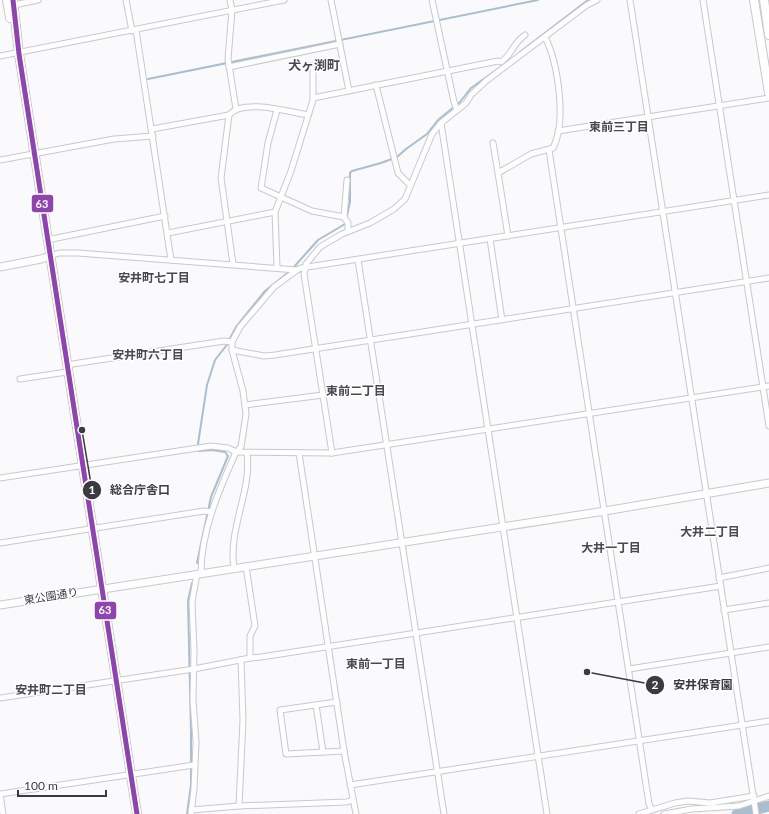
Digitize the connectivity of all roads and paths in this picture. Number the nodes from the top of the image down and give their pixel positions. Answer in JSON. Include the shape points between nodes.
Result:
{"nodes":[{"id":1,"x":38,"y":0,"type":"edge"},
{"id":2,"x":126,"y":0,"type":"edge"},
{"id":3,"x":230,"y":0,"type":"edge"},
{"id":4,"x":284,"y":0,"type":"edge"},
{"id":5,"x":331,"y":0,"type":"edge"},
{"id":6,"x":432,"y":0,"type":"edge"},
{"id":7,"x":597,"y":0,"type":"edge"},
{"id":8,"x":630,"y":0,"type":"edge"},
{"id":9,"x":703,"y":0,"type":"edge"},
{"id":10,"x":754,"y":0,"type":"edge"},
{"id":11,"x":764,"y":0,"type":"edge"},
{"id":12,"x":11,"y":2,"type":"edge"},
{"id":13,"x":232,"y":10,"type":"junction"},
{"id":14,"x":134,"y":31,"type":"junction"},
{"id":15,"x":525,"y":35,"type":"dead end"},
{"id":16,"x":769,"y":35,"type":"edge"},
{"id":17,"x":545,"y":37,"type":"junction"},
{"id":18,"x":340,"y":44,"type":"junction"},
{"id":19,"x":19,"y":54,"type":"junction"},
{"id":20,"x":0,"y":56,"type":"edge"},
{"id":21,"x":313,"y":65,"type":"dead end"},
{"id":22,"x":228,"y":67,"type":"junction"},
{"id":23,"x":448,"y":71,"type":"junction"},
{"id":24,"x":376,"y":85,"type":"junction"},
{"id":25,"x":350,"y":91,"type":"junction"},
{"id":26,"x":769,"y":94,"type":"edge"},
{"id":27,"x":313,"y":98,"type":"junction"},
{"id":28,"x":769,"y":98,"type":"edge"},
{"id":29,"x":720,"y":106,"type":"junction"},
{"id":30,"x":456,"y":107,"type":"junction"},
{"id":31,"x":236,"y":109,"type":"junction"},
{"id":32,"x":277,"y":110,"type":"junction"},
{"id":33,"x":229,"y":115,"type":"junction"},
{"id":34,"x":308,"y":115,"type":"junction"},
{"id":35,"x":648,"y":117,"type":"junction"},
{"id":36,"x":441,"y":123,"type":"junction"},
{"id":37,"x":152,"y":129,"type":"junction"},
{"id":38,"x":558,"y":131,"type":"junction"},
{"id":39,"x":153,"y":136,"type":"junction"},
{"id":40,"x":494,"y":143,"type":"dead end"},
{"id":41,"x":549,"y":150,"type":"junction"},
{"id":42,"x":34,"y":154,"type":"junction"},
{"id":43,"x":0,"y":160,"type":"edge"},
{"id":44,"x":498,"y":173,"type":"junction"},
{"id":45,"x":347,"y":180,"type":"dead end"},
{"id":46,"x":410,"y":185,"type":"junction"},
{"id":47,"x":769,"y":195,"type":"edge"},
{"id":48,"x":281,"y":196,"type":"junction"},
{"id":49,"x":734,"y":201,"type":"junction"},
{"id":50,"x":275,"y":212,"type":"junction"},
{"id":51,"x":663,"y":212,"type":"junction"},
{"id":52,"x":165,"y":216,"type":"junction"},
{"id":53,"x":346,"y":220,"type":"junction"},
{"id":54,"x":227,"y":222,"type":"junction"},
{"id":55,"x":561,"y":228,"type":"junction"},
{"id":56,"x":348,"y":231,"type":"junction"},
{"id":57,"x":168,"y":233,"type":"junction"},
{"id":58,"x":508,"y":236,"type":"junction"},
{"id":59,"x":490,"y":239,"type":"junction"},
{"id":60,"x":47,"y":240,"type":"junction"},
{"id":61,"x":459,"y":244,"type":"junction"},
{"id":62,"x":50,"y":256,"type":"junction"},
{"id":63,"x":171,"y":260,"type":"junction"},
{"id":64,"x":358,"y":260,"type":"junction"},
{"id":65,"x":233,"y":264,"type":"junction"},
{"id":66,"x":0,"y":267,"type":"edge"},
{"id":67,"x":277,"y":267,"type":"junction"},
{"id":68,"x":304,"y":268,"type":"junction"},
{"id":69,"x":294,"y":269,"type":"junction"},
{"id":70,"x":769,"y":278,"type":"edge"},
{"id":71,"x":747,"y":281,"type":"junction"},
{"id":72,"x":676,"y":293,"type":"junction"},
{"id":73,"x":574,"y":308,"type":"junction"},
{"id":74,"x":502,"y":320,"type":"junction"},
{"id":75,"x":471,"y":325,"type":"junction"},
{"id":76,"x":370,"y":340,"type":"junction"},
{"id":77,"x":230,"y":341,"type":"junction"},
{"id":78,"x":316,"y":349,"type":"junction"},
{"id":79,"x":232,"y":350,"type":"junction"},
{"id":80,"x":67,"y":368,"type":"junction"},
{"id":81,"x":20,"y":379,"type":"dead end"},
{"id":82,"x":763,"y":386,"type":"junction"},
{"id":83,"x":769,"y":386,"type":"edge"},
{"id":84,"x":323,"y":395,"type":"junction"},
{"id":85,"x":692,"y":398,"type":"junction"},
{"id":86,"x":245,"y":405,"type":"junction"},
{"id":87,"x":590,"y":414,"type":"junction"},
{"id":88,"x":769,"y":426,"type":"edge"},
{"id":89,"x":488,"y":428,"type":"junction"},
{"id":90,"x":387,"y":445,"type":"junction"},
{"id":91,"x":236,"y":452,"type":"junction"},
{"id":92,"x":247,"y":453,"type":"junction"},
{"id":93,"x":299,"y":453,"type":"junction"},
{"id":94,"x":332,"y":453,"type":"junction"},
{"id":95,"x":82,"y":466,"type":"junction"},
{"id":96,"x":0,"y":478,"type":"edge"},
{"id":97,"x":769,"y":483,"type":"edge"},
{"id":98,"x":707,"y":495,"type":"junction"},
{"id":99,"x":605,"y":511,"type":"junction"},
{"id":100,"x":209,"y":512,"type":"junction"},
{"id":101,"x":503,"y":527,"type":"junction"},
{"id":102,"x":94,"y":530,"type":"junction"},
{"id":103,"x":402,"y":542,"type":"junction"},
{"id":104,"x":0,"y":543,"type":"edge"},
{"id":105,"x":315,"y":556,"type":"junction"},
{"id":106,"x":246,"y":566,"type":"junction"},
{"id":107,"x":234,"y":568,"type":"junction"},
{"id":108,"x":769,"y":568,"type":"edge"},
{"id":109,"x":199,"y":574,"type":"junction"},
{"id":110,"x":720,"y":578,"type":"junction"},
{"id":111,"x":720,"y":586,"type":"junction"},
{"id":112,"x":102,"y":588,"type":"junction"},
{"id":113,"x":619,"y":601,"type":"junction"},
{"id":114,"x":769,"y":603,"type":"edge"},
{"id":115,"x":0,"y":604,"type":"edge"},
{"id":116,"x":724,"y":610,"type":"junction"},
{"id":117,"x":517,"y":617,"type":"junction"},
{"id":118,"x":416,"y":633,"type":"junction"},
{"id":119,"x":329,"y":646,"type":"junction"},
{"id":120,"x":769,"y":647,"type":"edge"},
{"id":121,"x":731,"y":652,"type":"junction"},
{"id":122,"x":250,"y":658,"type":"junction"},
{"id":123,"x":241,"y":660,"type":"junction"},
{"id":124,"x":191,"y":669,"type":"junction"},
{"id":125,"x":629,"y":669,"type":"junction"},
{"id":126,"x":116,"y":680,"type":"junction"},
{"id":127,"x":0,"y":698,"type":"edge"},
{"id":128,"x":337,"y":702,"type":"junction"},
{"id":129,"x":316,"y":705,"type":"junction"},
{"id":130,"x":769,"y":721,"type":"edge"},
{"id":131,"x":742,"y":725,"type":"junction"},
{"id":132,"x":640,"y":740,"type":"junction"},
{"id":133,"x":344,"y":751,"type":"junction"},
{"id":134,"x":323,"y":752,"type":"junction"},
{"id":135,"x":538,"y":756,"type":"junction"},
{"id":136,"x":191,"y":765,"type":"junction"},
{"id":137,"x":437,"y":772,"type":"junction"},
{"id":138,"x":130,"y":774,"type":"junction"},
{"id":139,"x":350,"y":785,"type":"junction"},
{"id":140,"x":0,"y":794,"type":"edge"},
{"id":141,"x":769,"y":796,"type":"edge"},
{"id":142,"x":353,"y":800,"type":"junction"},
{"id":143,"x":755,"y":800,"type":"junction"},
{"id":144,"x":239,"y":806,"type":"junction"},
{"id":145,"x":652,"y":810,"type":"junction"},
{"id":146,"x":191,"y":812,"type":"edge"},
{"id":147,"x":3,"y":814,"type":"edge"},
{"id":148,"x":137,"y":814,"type":"edge"},
{"id":149,"x":356,"y":814,"type":"edge"},
{"id":150,"x":444,"y":814,"type":"edge"},
{"id":151,"x":547,"y":814,"type":"edge"},
{"id":152,"x":639,"y":814,"type":"edge"},
{"id":153,"x":664,"y":814,"type":"edge"},
{"id":154,"x":756,"y":814,"type":"edge"}],
"edges":[{"from":1,"to":12,"type":"street"},
{"from":2,"to":14,"type":"street"},
{"from":3,"to":13,"type":"street"},
{"from":4,"to":13,"type":"street"},
{"from":5,"to":18,"type":"street"},
{"from":6,"to":23,"type":"street"},
{"from":7,"to":17,"type":"street"},
{"from":8,"to":35,"type":"street"},
{"from":9,"to":29,"type":"street"},
{"from":10,"to":26,"type":"main road"},
{"from":11,"to":16,"type":"main road"},
{"from":12,"to":19,"type":"main road"},
{"from":13,"to":14,"type":"street"},
{"from":13,"to":22,"type":"street"},
{"from":14,"to":19,"type":"street"},
{"from":14,"to":37,"type":"street"},
{"from":15,"to":23,"type":"street","via":[[501,62]]},
{"from":17,"to":30,"type":"street"},
{"from":17,"to":38,"type":"street","via":[[560,87]]},
{"from":18,"to":22,"type":"street"},
{"from":18,"to":25,"type":"street"},
{"from":19,"to":20,"type":"street"},
{"from":19,"to":42,"type":"main road"},
{"from":21,"to":27,"type":"street"},
{"from":22,"to":31,"type":"street"},
{"from":23,"to":24,"type":"street"},
{"from":23,"to":30,"type":"street"},
{"from":24,"to":25,"type":"street"},
{"from":24,"to":46,"type":"street","via":[[398,173]]},
{"from":25,"to":27,"type":"street"},
{"from":27,"to":34,"type":"street"},
{"from":28,"to":29,"type":"street"},
{"from":29,"to":35,"type":"street"},
{"from":29,"to":49,"type":"street"},
{"from":30,"to":36,"type":"street"},
{"from":31,"to":32,"type":"street","via":[[254,107]]},
{"from":31,"to":33,"type":"street"},
{"from":32,"to":34,"type":"street"},
{"from":32,"to":48,"type":"street","via":[[260,188]]},
{"from":33,"to":37,"type":"street"},
{"from":33,"to":54,"type":"street","via":[[221,178]]},
{"from":34,"to":48,"type":"street"},
{"from":35,"to":38,"type":"street"},
{"from":35,"to":51,"type":"street"},
{"from":36,"to":46,"type":"street","via":[[432,134]]},
{"from":36,"to":61,"type":"street"},
{"from":37,"to":39,"type":"street"},
{"from":38,"to":41,"type":"street","via":[[558,139]]},
{"from":39,"to":42,"type":"street","via":[[114,139]]},
{"from":39,"to":52,"type":"street"},
{"from":40,"to":44,"type":"street"},
{"from":41,"to":44,"type":"street","via":[[531,154]]},
{"from":41,"to":55,"type":"street"},
{"from":42,"to":43,"type":"street"},
{"from":42,"to":60,"type":"main road"},
{"from":44,"to":58,"type":"street"},
{"from":45,"to":53,"type":"street"},
{"from":46,"to":56,"type":"street","via":[[404,199],[394,209],[370,223]]},
{"from":47,"to":49,"type":"street"},
{"from":48,"to":50,"type":"street"},
{"from":48,"to":53,"type":"street","via":[[312,211]]},
{"from":49,"to":51,"type":"street"},
{"from":49,"to":71,"type":"street"},
{"from":50,"to":54,"type":"street"},
{"from":50,"to":67,"type":"street"},
{"from":51,"to":55,"type":"street"},
{"from":51,"to":72,"type":"street"},
{"from":52,"to":57,"type":"street"},
{"from":52,"to":60,"type":"street"},
{"from":53,"to":56,"type":"street"},
{"from":54,"to":57,"type":"street"},
{"from":54,"to":65,"type":"street"},
{"from":55,"to":58,"type":"street"},
{"from":55,"to":73,"type":"street"},
{"from":56,"to":68,"type":"street","via":[[320,247]]},
{"from":57,"to":63,"type":"street"},
{"from":58,"to":59,"type":"street"},
{"from":59,"to":61,"type":"street"},
{"from":59,"to":74,"type":"street"},
{"from":60,"to":62,"type":"main road"},
{"from":61,"to":64,"type":"street"},
{"from":61,"to":75,"type":"street"},
{"from":62,"to":63,"type":"street","via":[[59,253]]},
{"from":62,"to":66,"type":"street"},
{"from":62,"to":80,"type":"main road"},
{"from":63,"to":65,"type":"street"},
{"from":64,"to":68,"type":"street"},
{"from":64,"to":76,"type":"street"},
{"from":65,"to":67,"type":"street"},
{"from":67,"to":69,"type":"street"},
{"from":68,"to":69,"type":"street"},
{"from":68,"to":78,"type":"street"},
{"from":69,"to":77,"type":"street","via":[[274,287]]},
{"from":70,"to":71,"type":"street"},
{"from":71,"to":72,"type":"street"},
{"from":71,"to":82,"type":"street"},
{"from":72,"to":73,"type":"street"},
{"from":72,"to":85,"type":"street"},
{"from":73,"to":74,"type":"street"},
{"from":73,"to":87,"type":"street"},
{"from":74,"to":75,"type":"street"},
{"from":75,"to":76,"type":"street"},
{"from":75,"to":89,"type":"street"},
{"from":76,"to":78,"type":"street"},
{"from":76,"to":90,"type":"street"},
{"from":77,"to":79,"type":"street"},
{"from":77,"to":80,"type":"street"},
{"from":78,"to":79,"type":"street","via":[[264,356]]},
{"from":78,"to":84,"type":"street"},
{"from":79,"to":86,"type":"street"},
{"from":80,"to":81,"type":"street"},
{"from":80,"to":95,"type":"main road"},
{"from":82,"to":83,"type":"street"},
{"from":82,"to":85,"type":"street"},
{"from":82,"to":88,"type":"street"},
{"from":84,"to":86,"type":"street"},
{"from":84,"to":94,"type":"street"},
{"from":85,"to":87,"type":"street"},
{"from":85,"to":98,"type":"street"},
{"from":86,"to":91,"type":"street","via":[[241,447]]},
{"from":87,"to":89,"type":"street"},
{"from":87,"to":99,"type":"street"},
{"from":89,"to":90,"type":"street"},
{"from":89,"to":101,"type":"street"},
{"from":90,"to":94,"type":"street"},
{"from":90,"to":103,"type":"street"},
{"from":91,"to":92,"type":"street"},
{"from":91,"to":95,"type":"street","via":[[228,448],[199,448]]},
{"from":91,"to":100,"type":"street"},
{"from":92,"to":93,"type":"street"},
{"from":92,"to":107,"type":"street","via":[[248,475],[236,521]]},
{"from":93,"to":94,"type":"street"},
{"from":93,"to":105,"type":"street"},
{"from":95,"to":96,"type":"street"},
{"from":95,"to":102,"type":"main road"},
{"from":97,"to":98,"type":"street","name":"東公園通り"},
{"from":98,"to":99,"type":"street","name":"東公園通り"},
{"from":98,"to":110,"type":"street"},
{"from":99,"to":101,"type":"street","name":"東公園通り"},
{"from":99,"to":113,"type":"street"},
{"from":100,"to":102,"type":"street"},
{"from":100,"to":109,"type":"street"},
{"from":101,"to":103,"type":"street","name":"東公園通り"},
{"from":101,"to":117,"type":"street"},
{"from":102,"to":104,"type":"street"},
{"from":102,"to":112,"type":"main road"},
{"from":103,"to":105,"type":"street","name":"東公園通り"},
{"from":103,"to":118,"type":"street"},
{"from":105,"to":106,"type":"street","name":"東公園通り"},
{"from":105,"to":119,"type":"street"},
{"from":106,"to":107,"type":"street","name":"東公園通り"},
{"from":106,"to":122,"type":"street","via":[[256,626],[250,636]]},
{"from":107,"to":109,"type":"street","name":"東公園通り"},
{"from":108,"to":110,"type":"street"},
{"from":109,"to":112,"type":"street","name":"東公園通り"},
{"from":109,"to":124,"type":"street","via":[[192,602]]},
{"from":110,"to":111,"type":"street"},
{"from":111,"to":113,"type":"street"},
{"from":111,"to":116,"type":"street"},
{"from":112,"to":115,"type":"street","name":"東公園通り"},
{"from":112,"to":126,"type":"main road"},
{"from":113,"to":117,"type":"street"},
{"from":113,"to":125,"type":"street"},
{"from":114,"to":116,"type":"street"},
{"from":116,"to":121,"type":"street"},
{"from":117,"to":118,"type":"street"},
{"from":117,"to":135,"type":"street"},
{"from":118,"to":119,"type":"street"},
{"from":118,"to":137,"type":"street"},
{"from":119,"to":122,"type":"street"},
{"from":119,"to":128,"type":"street"},
{"from":120,"to":121,"type":"street"},
{"from":121,"to":125,"type":"street"},
{"from":121,"to":131,"type":"street"},
{"from":122,"to":123,"type":"street"},
{"from":123,"to":124,"type":"street"},
{"from":123,"to":144,"type":"street","via":[[243,720]]},
{"from":124,"to":126,"type":"street"},
{"from":124,"to":136,"type":"street","via":[[196,742]]},
{"from":125,"to":132,"type":"street"},
{"from":126,"to":127,"type":"street"},
{"from":126,"to":138,"type":"main road"},
{"from":128,"to":129,"type":"street"},
{"from":128,"to":133,"type":"street"},
{"from":129,"to":134,"type":"street"},
{"from":129,"to":134,"type":"street","via":[[280,710],[286,754]]},
{"from":130,"to":131,"type":"street"},
{"from":131,"to":132,"type":"street"},
{"from":131,"to":143,"type":"street"},
{"from":132,"to":135,"type":"street"},
{"from":132,"to":145,"type":"street"},
{"from":133,"to":134,"type":"street"},
{"from":133,"to":139,"type":"street"},
{"from":135,"to":137,"type":"street"},
{"from":135,"to":151,"type":"street"},
{"from":136,"to":138,"type":"street"},
{"from":136,"to":146,"type":"street","via":[[194,789]]},
{"from":137,"to":139,"type":"street"},
{"from":137,"to":150,"type":"street"},
{"from":138,"to":140,"type":"street"},
{"from":138,"to":148,"type":"main road"},
{"from":139,"to":142,"type":"street"},
{"from":140,"to":147,"type":"street"},
{"from":141,"to":143,"type":"street"},
{"from":142,"to":144,"type":"street"},
{"from":142,"to":149,"type":"street"},
{"from":143,"to":145,"type":"street","via":[[710,803],[688,801]]},
{"from":143,"to":153,"type":"street","via":[[739,806],[692,808]]},
{"from":143,"to":154,"type":"street"},
{"from":144,"to":146,"type":"street"},
{"from":145,"to":152,"type":"street"}]}
